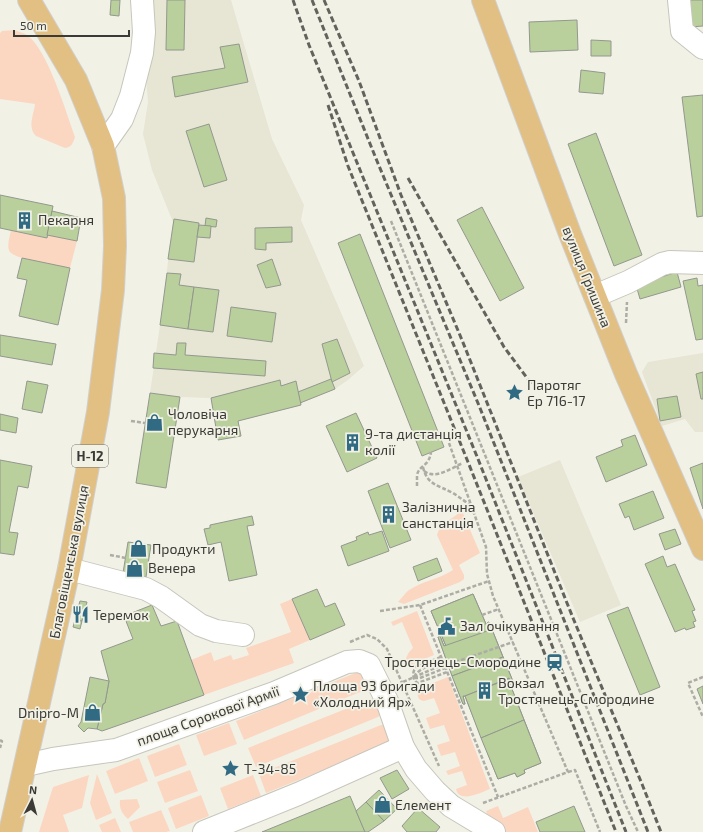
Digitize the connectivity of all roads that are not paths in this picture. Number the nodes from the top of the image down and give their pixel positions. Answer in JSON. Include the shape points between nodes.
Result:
{"nodes":[{"id":1,"x":29,"y":0,"type":"edge"},
{"id":2,"x":142,"y":0,"type":"edge"},
{"id":3,"x":483,"y":0,"type":"edge"},
{"id":4,"x":679,"y":0,"type":"edge"},
{"id":5,"x":703,"y":48,"type":"edge"},
{"id":6,"x":103,"y":146,"type":"junction"},
{"id":7,"x":703,"y":263,"type":"edge"},
{"id":8,"x":595,"y":296,"type":"junction"},
{"id":9,"x":703,"y":549,"type":"edge"},
{"id":10,"x":69,"y":569,"type":"junction"},
{"id":11,"x":243,"y":635,"type":"dead end"},
{"id":12,"x":403,"y":747,"type":"junction"},
{"id":13,"x":26,"y":765,"type":"junction"},
{"id":14,"x":10,"y":832,"type":"edge"},
{"id":15,"x":204,"y":832,"type":"edge"},
{"id":16,"x":494,"y":832,"type":"edge"}],
"edges":[{"from":1,"to":6,"type":"main road","name":"Благовіщенська вулиця","number":"Н-12","via":[[76,80]]},
{"from":2,"to":6,"type":"street","via":[[142,53],[131,96],[122,119]]},
{"from":3,"to":8,"type":"main road","name":"вулиця Гришина"},
{"from":4,"to":5,"type":"street","via":[[682,31]]},
{"from":6,"to":10,"type":"main road","name":"Благовіщенська вулиця","number":"Н-12","via":[[114,198],[113,290],[98,412]]},
{"from":7,"to":8,"type":"street","via":[[662,264]]},
{"from":8,"to":9,"type":"main road","name":"вулиця Гришина","via":[[626,374]]},
{"from":10,"to":11,"type":"street","via":[[146,589],[200,625],[216,631]]},
{"from":10,"to":13,"type":"main road","name":"Благовіщенська вулиця","number":"Н-12"},
{"from":12,"to":13,"type":"street","name":"площа Сорокової Армії","via":[[387,700],[370,665],[359,661],[347,662],[274,693],[116,750]]},
{"from":12,"to":15,"type":"street"},
{"from":12,"to":16,"type":"street","name":"площа Сорокової Армії","via":[[416,769],[451,806]]},
{"from":13,"to":14,"type":"main road","name":"Благовіщенська вулиця","number":"Н-12"}]}
